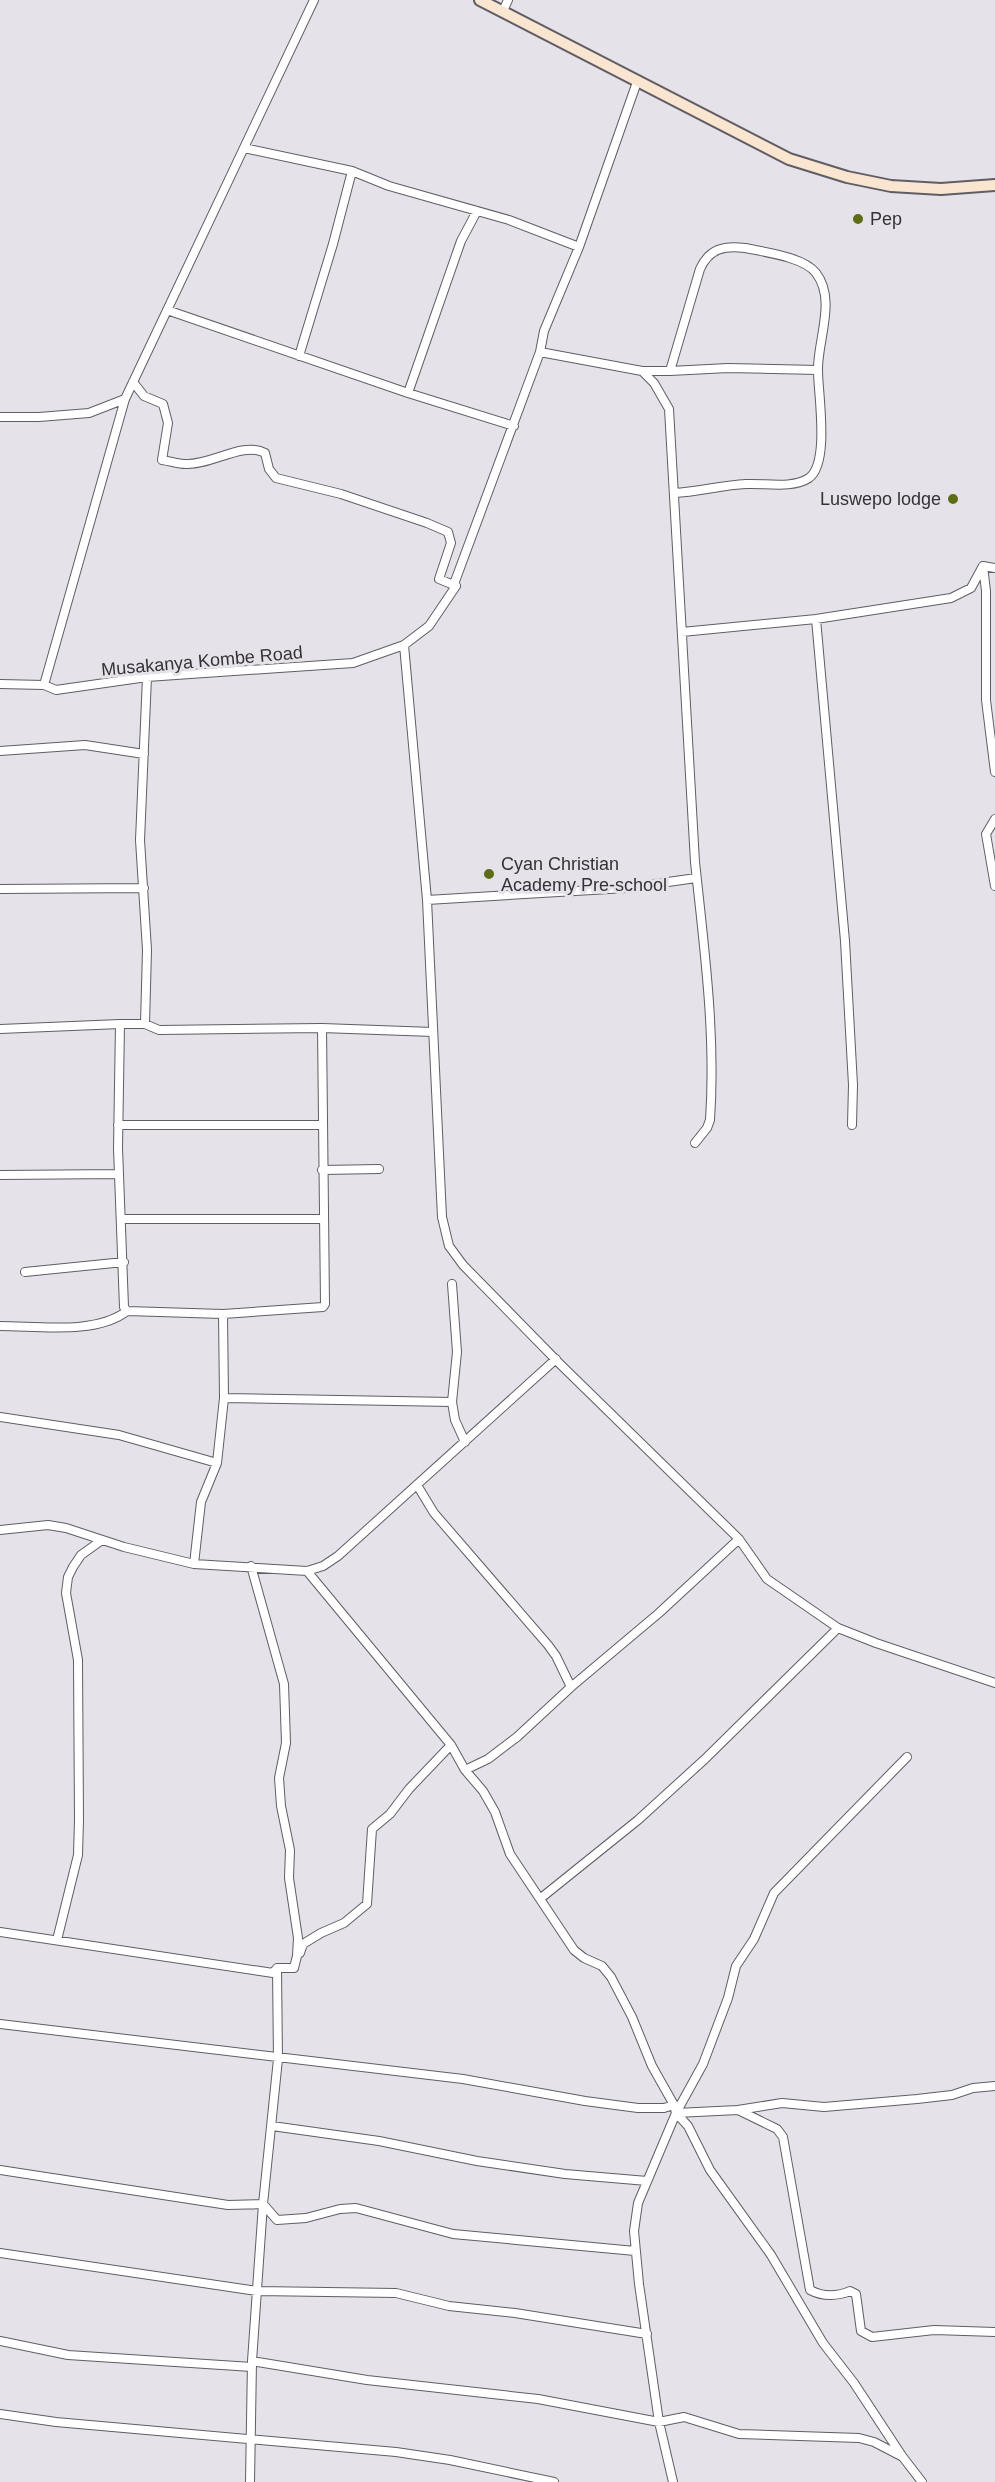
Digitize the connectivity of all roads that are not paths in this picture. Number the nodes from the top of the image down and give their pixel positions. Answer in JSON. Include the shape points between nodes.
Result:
{"nodes":[{"id":1,"x":314,"y":0,"type":"edge"},
{"id":2,"x":480,"y":0,"type":"edge"},
{"id":3,"x":508,"y":0,"type":"edge"},
{"id":4,"x":503,"y":11,"type":"junction"},
{"id":5,"x":637,"y":82,"type":"junction"},
{"id":6,"x":244,"y":148,"type":"junction"},
{"id":7,"x":352,"y":171,"type":"junction"},
{"id":8,"x":995,"y":184,"type":"edge"},
{"id":9,"x":477,"y":211,"type":"junction"},
{"id":10,"x":579,"y":247,"type":"junction"},
{"id":11,"x":167,"y":310,"type":"junction"},
{"id":12,"x":540,"y":352,"type":"junction"},
{"id":13,"x":299,"y":356,"type":"junction"},
{"id":14,"x":818,"y":370,"type":"junction"},
{"id":15,"x":642,"y":371,"type":"junction"},
{"id":16,"x":670,"y":371,"type":"junction"},
{"id":17,"x":133,"y":382,"type":"junction"},
{"id":18,"x":408,"y":393,"type":"junction"},
{"id":19,"x":125,"y":399,"type":"junction"},
{"id":20,"x":0,"y":417,"type":"edge"},
{"id":21,"x":514,"y":426,"type":"junction"},
{"id":22,"x":674,"y":493,"type":"junction"},
{"id":23,"x":983,"y":566,"type":"junction"},
{"id":24,"x":995,"y":568,"type":"edge"},
{"id":25,"x":456,"y":586,"type":"junction"},
{"id":26,"x":816,"y":618,"type":"junction"},
{"id":27,"x":682,"y":632,"type":"junction"},
{"id":28,"x":404,"y":645,"type":"junction"},
{"id":29,"x":147,"y":677,"type":"junction"},
{"id":30,"x":0,"y":684,"type":"edge"},
{"id":31,"x":44,"y":685,"type":"junction"},
{"id":32,"x":0,"y":751,"type":"edge"},
{"id":33,"x":144,"y":754,"type":"junction"},
{"id":34,"x":995,"y":772,"type":"edge"},
{"id":35,"x":995,"y":819,"type":"edge"},
{"id":36,"x":696,"y":878,"type":"junction"},
{"id":37,"x":995,"y":886,"type":"edge"},
{"id":38,"x":144,"y":888,"type":"junction"},
{"id":39,"x":0,"y":890,"type":"edge"},
{"id":40,"x":427,"y":900,"type":"junction"},
{"id":41,"x":120,"y":1024,"type":"junction"},
{"id":42,"x":145,"y":1024,"type":"junction"},
{"id":43,"x":322,"y":1028,"type":"junction"},
{"id":44,"x":0,"y":1029,"type":"edge"},
{"id":45,"x":433,"y":1032,"type":"junction"},
{"id":46,"x":118,"y":1125,"type":"junction"},
{"id":47,"x":322,"y":1125,"type":"junction"},
{"id":48,"x":852,"y":1125,"type":"dead end"},
{"id":49,"x":695,"y":1143,"type":"dead end"},
{"id":50,"x":379,"y":1169,"type":"dead end"},
{"id":51,"x":322,"y":1170,"type":"junction"},
{"id":52,"x":119,"y":1174,"type":"junction"},
{"id":53,"x":0,"y":1175,"type":"edge"},
{"id":54,"x":122,"y":1219,"type":"junction"},
{"id":55,"x":323,"y":1219,"type":"junction"},
{"id":56,"x":124,"y":1262,"type":"junction"},
{"id":57,"x":25,"y":1272,"type":"dead end"},
{"id":58,"x":452,"y":1284,"type":"dead end"},
{"id":59,"x":127,"y":1311,"type":"junction"},
{"id":60,"x":222,"y":1314,"type":"junction"},
{"id":61,"x":0,"y":1326,"type":"edge"},
{"id":62,"x":556,"y":1359,"type":"junction"},
{"id":63,"x":224,"y":1398,"type":"junction"},
{"id":64,"x":452,"y":1402,"type":"junction"},
{"id":65,"x":0,"y":1417,"type":"edge"},
{"id":66,"x":465,"y":1442,"type":"junction"},
{"id":67,"x":217,"y":1463,"type":"junction"},
{"id":68,"x":417,"y":1485,"type":"junction"},
{"id":69,"x":0,"y":1530,"type":"edge"},
{"id":70,"x":102,"y":1539,"type":"junction"},
{"id":71,"x":739,"y":1539,"type":"junction"},
{"id":72,"x":194,"y":1564,"type":"junction"},
{"id":73,"x":250,"y":1566,"type":"junction"},
{"id":74,"x":307,"y":1571,"type":"junction"},
{"id":75,"x":838,"y":1628,"type":"junction"},
{"id":76,"x":995,"y":1683,"type":"edge"},
{"id":77,"x":571,"y":1687,"type":"junction"},
{"id":78,"x":451,"y":1745,"type":"junction"},
{"id":79,"x":907,"y":1757,"type":"dead end"},
{"id":80,"x":465,"y":1770,"type":"junction"},
{"id":81,"x":541,"y":1898,"type":"junction"},
{"id":82,"x":0,"y":1932,"type":"edge"},
{"id":83,"x":57,"y":1940,"type":"junction"},
{"id":84,"x":277,"y":1968,"type":"junction"},
{"id":85,"x":294,"y":1968,"type":"junction"},
{"id":86,"x":0,"y":2024,"type":"edge"},
{"id":87,"x":278,"y":2059,"type":"junction"},
{"id":88,"x":995,"y":2086,"type":"edge"},
{"id":89,"x":675,"y":2109,"type":"junction"},
{"id":90,"x":738,"y":2110,"type":"junction"},
{"id":91,"x":272,"y":2126,"type":"junction"},
{"id":92,"x":0,"y":2170,"type":"edge"},
{"id":93,"x":647,"y":2181,"type":"junction"},
{"id":94,"x":263,"y":2204,"type":"junction"},
{"id":95,"x":635,"y":2251,"type":"junction"},
{"id":96,"x":0,"y":2253,"type":"edge"},
{"id":97,"x":257,"y":2291,"type":"junction"},
{"id":98,"x":995,"y":2332,"type":"edge"},
{"id":99,"x":647,"y":2334,"type":"junction"},
{"id":100,"x":0,"y":2341,"type":"edge"},
{"id":101,"x":252,"y":2364,"type":"junction"},
{"id":102,"x":0,"y":2414,"type":"edge"},
{"id":103,"x":659,"y":2422,"type":"junction"},
{"id":104,"x":251,"y":2440,"type":"junction"},
{"id":105,"x":902,"y":2456,"type":"junction"},
{"id":106,"x":250,"y":2482,"type":"edge"},
{"id":107,"x":554,"y":2482,"type":"edge"},
{"id":108,"x":673,"y":2482,"type":"edge"},
{"id":109,"x":922,"y":2482,"type":"edge"}],
"edges":[{"from":1,"to":6,"type":"street"},
{"from":2,"to":4,"type":"main road"},
{"from":3,"to":4,"type":"street"},
{"from":4,"to":5,"type":"main road"},
{"from":5,"to":8,"type":"main road","via":[[789,159],[847,177],[891,186],[941,189]]},
{"from":5,"to":10,"type":"street"},
{"from":6,"to":7,"type":"street"},
{"from":6,"to":11,"type":"street"},
{"from":7,"to":9,"type":"street","via":[[389,186]]},
{"from":7,"to":13,"type":"street"},
{"from":9,"to":10,"type":"street"},
{"from":9,"to":18,"type":"street","via":[[461,241]]},
{"from":10,"to":12,"type":"street","via":[[544,331]]},
{"from":11,"to":13,"type":"street"},
{"from":11,"to":17,"type":"street"},
{"from":12,"to":15,"type":"street"},
{"from":12,"to":21,"type":"street"},
{"from":13,"to":18,"type":"street"},
{"from":14,"to":16,"type":"street"},
{"from":14,"to":16,"type":"street","via":[[825,297],[820,279],[805,262],[733,247],[714,251],[704,259]]},
{"from":14,"to":22,"type":"street","via":[[820,443],[817,466],[808,478],[797,483],[745,484]]},
{"from":15,"to":16,"type":"street"},
{"from":15,"to":22,"type":"street","via":[[669,409]]},
{"from":17,"to":19,"type":"street"},
{"from":17,"to":25,"type":"street","via":[[144,396],[163,404],[168,433],[162,460],[188,464],[221,458],[234,451],[261,451],[276,478],[340,494],[448,532],[451,543],[439,579]]},
{"from":18,"to":21,"type":"street"},
{"from":19,"to":20,"type":"street","via":[[89,413]]},
{"from":19,"to":31,"type":"street"},
{"from":21,"to":25,"type":"street","via":[[466,549]]},
{"from":22,"to":27,"type":"street"},
{"from":23,"to":24,"type":"street"},
{"from":23,"to":26,"type":"street","via":[[971,588],[951,598]]},
{"from":23,"to":34,"type":"street","via":[[986,700]]},
{"from":25,"to":28,"type":"street","name":"Musakanya Kombe Road","via":[[429,626]]},
{"from":26,"to":27,"type":"street"},
{"from":26,"to":48,"type":"street","via":[[845,941]]},
{"from":27,"to":36,"type":"street"},
{"from":28,"to":29,"type":"street","name":"Musakanya Kombe Road","via":[[353,663]]},
{"from":28,"to":40,"type":"street"},
{"from":29,"to":31,"type":"street","name":"Musakanya Kombe Road","via":[[56,690]]},
{"from":29,"to":33,"type":"street"},
{"from":30,"to":31,"type":"street","name":"Musakanya Kombe Road"},
{"from":32,"to":33,"type":"street","via":[[85,745]]},
{"from":33,"to":38,"type":"street","via":[[140,840]]},
{"from":35,"to":37,"type":"street","via":[[986,834]]},
{"from":36,"to":40,"type":"street","via":[[626,888]]},
{"from":36,"to":49,"type":"street","via":[[710,1025],[710,1112],[707,1128]]},
{"from":38,"to":39,"type":"street"},
{"from":38,"to":42,"type":"street"},
{"from":40,"to":45,"type":"street"},
{"from":41,"to":42,"type":"street"},
{"from":41,"to":44,"type":"street"},
{"from":41,"to":46,"type":"street"},
{"from":42,"to":43,"type":"street","via":[[159,1030]]},
{"from":43,"to":45,"type":"street"},
{"from":43,"to":47,"type":"street"},
{"from":45,"to":62,"type":"street","via":[[441,1217],[449,1246]]},
{"from":46,"to":47,"type":"street"},
{"from":46,"to":52,"type":"street"},
{"from":47,"to":51,"type":"street"},
{"from":50,"to":51,"type":"street"},
{"from":51,"to":55,"type":"street"},
{"from":52,"to":53,"type":"street"},
{"from":52,"to":54,"type":"street"},
{"from":54,"to":55,"type":"street"},
{"from":54,"to":56,"type":"street"},
{"from":55,"to":60,"type":"street","via":[[323,1307]]},
{"from":56,"to":57,"type":"street"},
{"from":56,"to":59,"type":"street"},
{"from":58,"to":64,"type":"street","via":[[457,1352]]},
{"from":59,"to":60,"type":"street"},
{"from":59,"to":61,"type":"street","via":[[115,1320],[89,1325]]},
{"from":60,"to":63,"type":"street"},
{"from":62,"to":66,"type":"street"},
{"from":62,"to":71,"type":"street"},
{"from":63,"to":64,"type":"street"},
{"from":63,"to":67,"type":"street"},
{"from":64,"to":66,"type":"street"},
{"from":65,"to":67,"type":"street","via":[[119,1435]]},
{"from":66,"to":68,"type":"street"},
{"from":67,"to":72,"type":"street","via":[[201,1502]]},
{"from":68,"to":74,"type":"street","via":[[338,1556]]},
{"from":68,"to":77,"type":"street","via":[[434,1513],[548,1644]]},
{"from":69,"to":70,"type":"street","via":[[48,1525]]},
{"from":70,"to":72,"type":"street"},
{"from":70,"to":83,"type":"street","via":[[81,1555],[73,1567],[66,1593],[78,1660],[79,1820],[78,1855]]},
{"from":71,"to":75,"type":"street","via":[[767,1579]]},
{"from":71,"to":77,"type":"street"},
{"from":72,"to":73,"type":"street"},
{"from":73,"to":74,"type":"street"},
{"from":73,"to":85,"type":"street","via":[[284,1684],[285,1743],[279,1778],[298,1938]]},
{"from":74,"to":78,"type":"street"},
{"from":75,"to":76,"type":"street"},
{"from":75,"to":81,"type":"street","via":[[638,1820]]},
{"from":77,"to":80,"type":"street","via":[[517,1737],[488,1759]]},
{"from":78,"to":80,"type":"street"},
{"from":78,"to":85,"type":"street","via":[[372,1829],[367,1904],[344,1923],[303,1944]]},
{"from":79,"to":89,"type":"street","via":[[774,1893],[754,1939],[736,1966],[704,2064]]},
{"from":80,"to":81,"type":"street","via":[[483,1791],[510,1854]]},
{"from":81,"to":89,"type":"street","via":[[574,1950],[602,1966],[611,1977]]},
{"from":82,"to":83,"type":"street"},
{"from":83,"to":84,"type":"street","via":[[273,1973]]},
{"from":84,"to":85,"type":"street"},
{"from":84,"to":87,"type":"street"},
{"from":86,"to":87,"type":"street"},
{"from":87,"to":89,"type":"street","via":[[463,2079],[638,2108]]},
{"from":87,"to":91,"type":"street"},
{"from":88,"to":90,"type":"street","via":[[917,2100],[824,2107],[782,2103]]},
{"from":89,"to":90,"type":"street"},
{"from":89,"to":93,"type":"street"},
{"from":89,"to":105,"type":"street","via":[[710,2170],[771,2255],[823,2343],[866,2399]]},
{"from":90,"to":98,"type":"street","via":[[777,2129],[783,2137],[810,2290],[831,2295],[850,2290],[856,2294],[861,2331],[872,2337],[934,2330]]},
{"from":91,"to":93,"type":"street","via":[[565,2174]]},
{"from":91,"to":94,"type":"street"},
{"from":92,"to":94,"type":"street","via":[[228,2205]]},
{"from":93,"to":95,"type":"street","via":[[638,2203]]},
{"from":94,"to":95,"type":"street","via":[[277,2220],[356,2208],[453,2234]]},
{"from":94,"to":97,"type":"street"},
{"from":95,"to":99,"type":"street"},
{"from":96,"to":97,"type":"street"},
{"from":97,"to":99,"type":"street","via":[[396,2293],[449,2306]]},
{"from":97,"to":101,"type":"street"},
{"from":99,"to":103,"type":"street"},
{"from":100,"to":101,"type":"street","via":[[68,2355]]},
{"from":101,"to":103,"type":"street","via":[[538,2399]]},
{"from":101,"to":104,"type":"street"},
{"from":102,"to":104,"type":"street"},
{"from":103,"to":105,"type":"street","via":[[684,2417],[739,2434],[859,2438]]},
{"from":103,"to":108,"type":"street"},
{"from":104,"to":106,"type":"street"},
{"from":104,"to":107,"type":"street","via":[[396,2452]]},
{"from":105,"to":109,"type":"street"}]}
